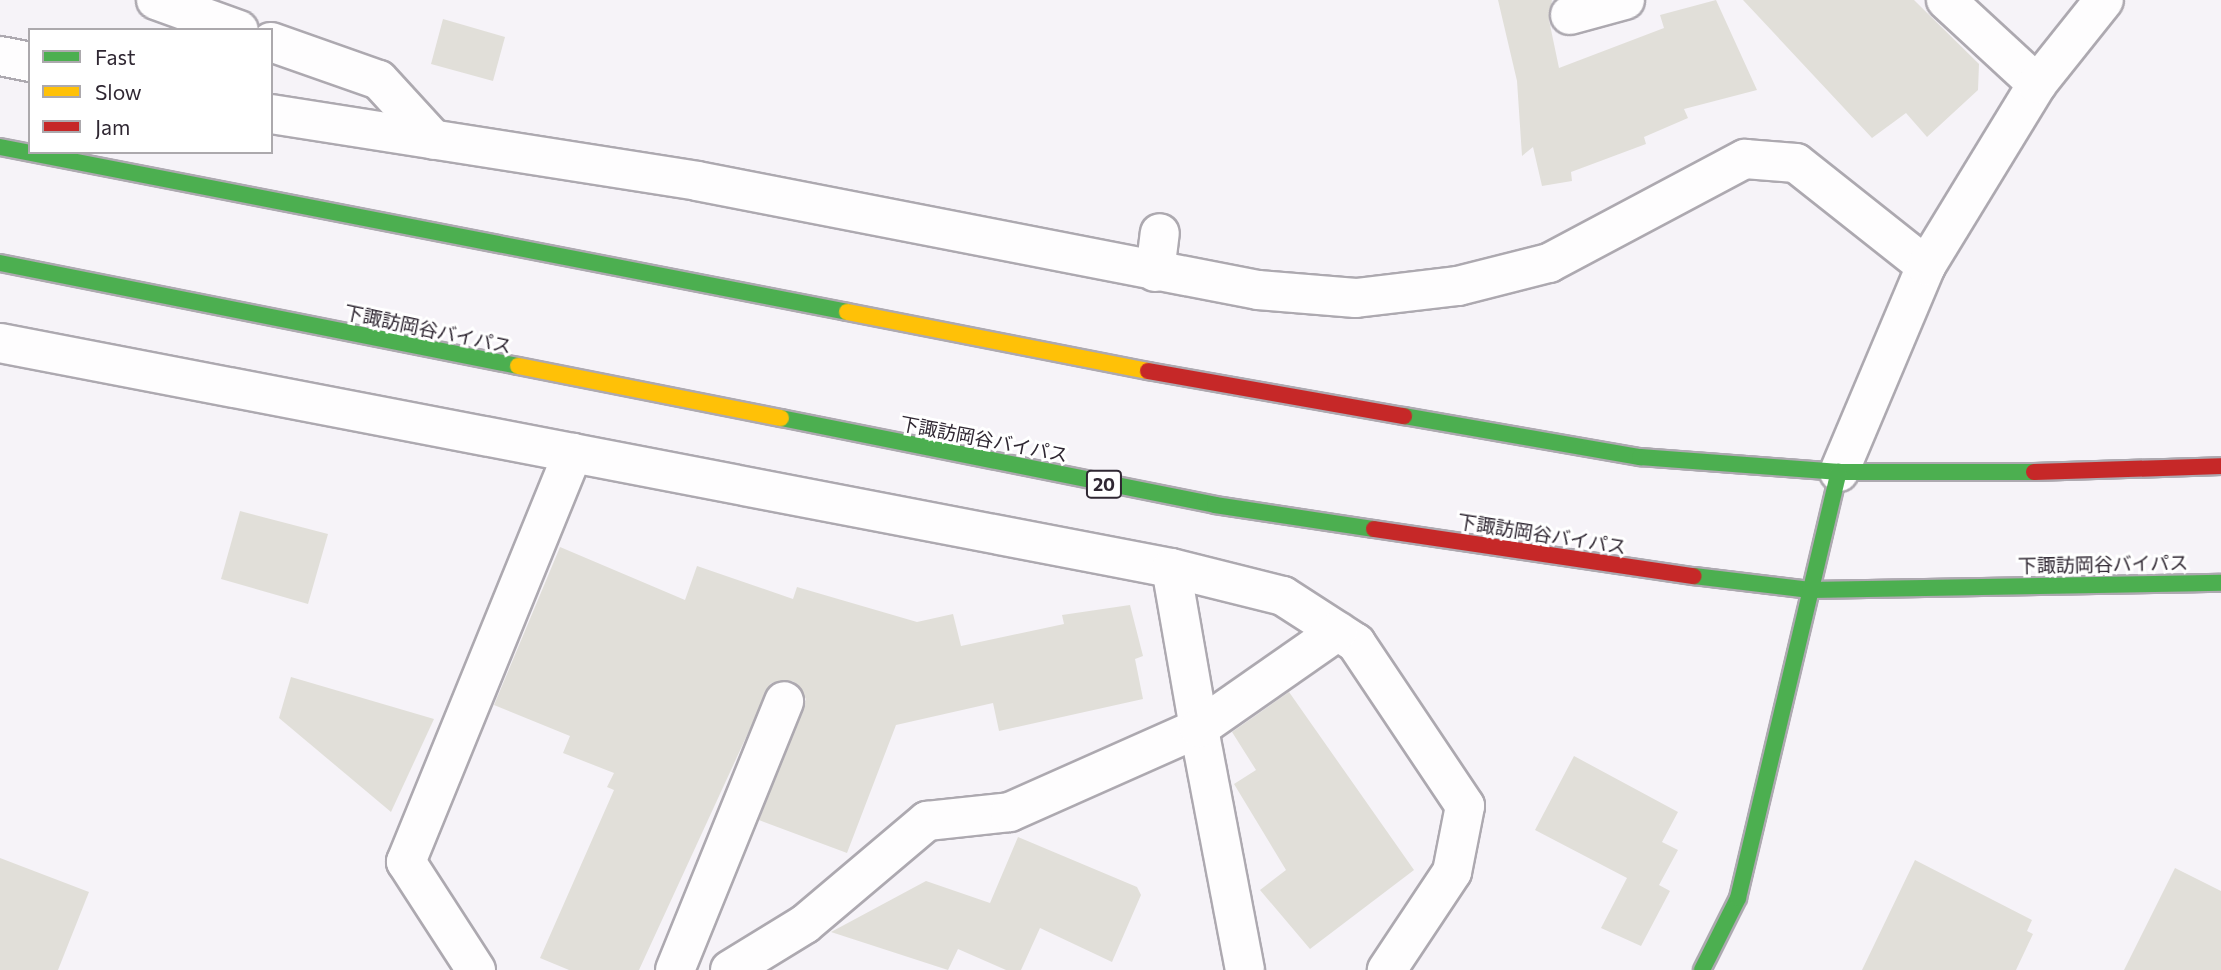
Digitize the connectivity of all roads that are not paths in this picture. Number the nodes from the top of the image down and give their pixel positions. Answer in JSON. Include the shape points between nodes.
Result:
{"nodes":[{"id":1,"x":156,"y":0,"type":"edge"},
{"id":2,"x":1625,"y":0,"type":"edge"},
{"id":3,"x":1946,"y":0,"type":"edge"},
{"id":4,"x":2104,"y":0,"type":"edge"},
{"id":5,"x":1570,"y":15,"type":"dead end"},
{"id":6,"x":233,"y":28,"type":"edge"},
{"id":7,"x":273,"y":42,"type":"edge"},
{"id":8,"x":0,"y":56,"type":"edge"},
{"id":9,"x":28,"y":62,"type":"edge"},
{"id":10,"x":2037,"y":84,"type":"junction"},
{"id":11,"x":273,"y":114,"type":"edge"},
{"id":12,"x":434,"y":140,"type":"junction"},
{"id":13,"x":0,"y":147,"type":"edge"},
{"id":14,"x":28,"y":152,"type":"edge"},
{"id":15,"x":36,"y":154,"type":"edge"},
{"id":16,"x":1160,"y":233,"type":"dead end"},
{"id":17,"x":0,"y":263,"type":"edge"},
{"id":18,"x":1926,"y":267,"type":"junction"},
{"id":19,"x":1155,"y":272,"type":"junction"},
{"id":20,"x":0,"y":343,"type":"edge"},
{"id":21,"x":573,"y":453,"type":"junction"},
{"id":22,"x":2221,"y":466,"type":"edge"},
{"id":23,"x":1839,"y":472,"type":"junction"},
{"id":24,"x":1171,"y":568,"type":"junction"},
{"id":25,"x":2221,"y":583,"type":"edge"},
{"id":26,"x":1810,"y":590,"type":"junction"},
{"id":27,"x":1338,"y":631,"type":"junction"},
{"id":28,"x":784,"y":701,"type":"dead end"},
{"id":29,"x":1199,"y":728,"type":"junction"},
{"id":30,"x":476,"y":970,"type":"edge"},
{"id":31,"x":675,"y":970,"type":"edge"},
{"id":32,"x":730,"y":970,"type":"edge"},
{"id":33,"x":1245,"y":970,"type":"edge"},
{"id":34,"x":1387,"y":970,"type":"edge"},
{"id":35,"x":1702,"y":970,"type":"edge"}],
"edges":[{"from":1,"to":6,"type":"street"},
{"from":2,"to":5,"type":"street"},
{"from":3,"to":10,"type":"street"},
{"from":4,"to":10,"type":"street"},
{"from":7,"to":12,"type":"street","via":[[379,80]]},
{"from":8,"to":9,"type":"street"},
{"from":10,"to":18,"type":"street"},
{"from":11,"to":12,"type":"street"},
{"from":12,"to":19,"type":"street","via":[[697,181]]},
{"from":13,"to":14,"type":"main road"},
{"from":15,"to":23,"type":"main road","via":[[1160,373],[1640,457]]},
{"from":16,"to":19,"type":"street"},
{"from":17,"to":26,"type":"main road","name":"下諏訪岡谷バイパス","number":"20","via":[[1215,505]]},
{"from":18,"to":19,"type":"street","via":[[1796,163],[1745,159],[1549,263],[1458,286],[1356,298]]},
{"from":18,"to":23,"type":"street"},
{"from":20,"to":21,"type":"street"},
{"from":21,"to":24,"type":"street"},
{"from":21,"to":30,"type":"street","via":[[406,862]]},
{"from":22,"to":23,"type":"main road","via":[[2154,472]]},
{"from":23,"to":26,"type":"main road"},
{"from":24,"to":27,"type":"street","via":[[1283,596]]},
{"from":24,"to":29,"type":"street"},
{"from":25,"to":26,"type":"main road","name":"下諏訪岡谷バイパス","number":"20"},
{"from":26,"to":35,"type":"main road","via":[[1738,898]]},
{"from":27,"to":29,"type":"street"},
{"from":27,"to":34,"type":"street","via":[[1356,643],[1465,806],[1452,872]]},
{"from":28,"to":31,"type":"street"},
{"from":29,"to":32,"type":"street","via":[[1010,812],[927,821],[805,924]]},
{"from":29,"to":33,"type":"street"}]}
